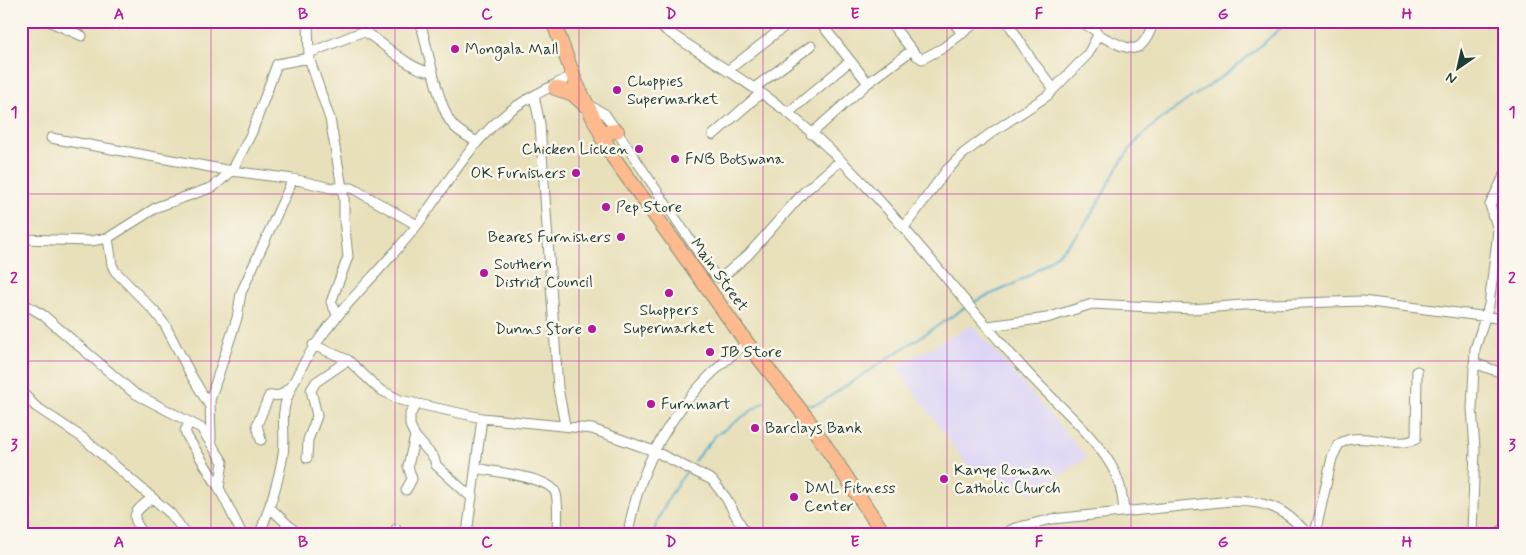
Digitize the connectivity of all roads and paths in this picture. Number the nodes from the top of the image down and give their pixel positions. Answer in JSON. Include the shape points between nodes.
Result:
{"nodes":[{"id":1,"x":48,"y":21,"type":"edge"},
{"id":2,"x":308,"y":21,"type":"edge"},
{"id":3,"x":420,"y":21,"type":"edge"},
{"id":4,"x":553,"y":21,"type":"edge"},
{"id":5,"x":652,"y":21,"type":"edge"},
{"id":6,"x":818,"y":21,"type":"edge"},
{"id":7,"x":888,"y":21,"type":"edge"},
{"id":8,"x":953,"y":21,"type":"edge"},
{"id":9,"x":978,"y":21,"type":"edge"},
{"id":10,"x":1007,"y":21,"type":"edge"},
{"id":11,"x":1078,"y":21,"type":"edge"},
{"id":12,"x":1154,"y":21,"type":"edge"},
{"id":13,"x":785,"y":26,"type":"dead end"},
{"id":14,"x":962,"y":34,"type":"junction"},
{"id":15,"x":1098,"y":35,"type":"junction"},
{"id":16,"x":82,"y":36,"type":"dead end"},
{"id":17,"x":811,"y":46,"type":"dead end"},
{"id":18,"x":912,"y":50,"type":"junction"},
{"id":19,"x":309,"y":56,"type":"junction"},
{"id":20,"x":566,"y":56,"type":"junction"},
{"id":21,"x":850,"y":61,"type":"junction"},
{"id":22,"x":433,"y":71,"type":"junction"},
{"id":23,"x":727,"y":71,"type":"junction"},
{"id":24,"x":574,"y":79,"type":"junction"},
{"id":25,"x":868,"y":83,"type":"junction"},
{"id":26,"x":554,"y":87,"type":"junction"},
{"id":27,"x":1054,"y":89,"type":"junction"},
{"id":28,"x":757,"y":90,"type":"junction"},
{"id":29,"x":534,"y":96,"type":"junction"},
{"id":30,"x":587,"y":106,"type":"junction"},
{"id":31,"x":788,"y":113,"type":"junction"},
{"id":32,"x":617,"y":131,"type":"junction"},
{"id":33,"x":811,"y":134,"type":"junction"},
{"id":34,"x":713,"y":135,"type":"dead end"},
{"id":35,"x":51,"y":138,"type":"dead end"},
{"id":36,"x":602,"y":138,"type":"junction"},
{"id":37,"x":478,"y":142,"type":"junction"},
{"id":38,"x":840,"y":161,"type":"junction"},
{"id":39,"x":232,"y":171,"type":"junction"},
{"id":40,"x":1505,"y":174,"type":"edge"},
{"id":41,"x":293,"y":179,"type":"junction"},
{"id":42,"x":343,"y":189,"type":"junction"},
{"id":43,"x":1492,"y":214,"type":"junction"},
{"id":44,"x":1505,"y":217,"type":"edge"},
{"id":45,"x":417,"y":225,"type":"junction"},
{"id":46,"x":905,"y":226,"type":"junction"},
{"id":47,"x":108,"y":238,"type":"junction"},
{"id":48,"x":21,"y":239,"type":"edge"},
{"id":49,"x":1494,"y":267,"type":"junction"},
{"id":50,"x":1505,"y":267,"type":"edge"},
{"id":51,"x":21,"y":302,"type":"edge"},
{"id":52,"x":337,"y":314,"type":"junction"},
{"id":53,"x":1484,"y":318,"type":"junction"},
{"id":54,"x":1505,"y":319,"type":"edge"},
{"id":55,"x":988,"y":326,"type":"junction"},
{"id":56,"x":747,"y":343,"type":"junction"},
{"id":57,"x":313,"y":346,"type":"junction"},
{"id":58,"x":348,"y":360,"type":"junction"},
{"id":59,"x":1474,"y":363,"type":"junction"},
{"id":60,"x":1417,"y":371,"type":"dead end"},
{"id":61,"x":1505,"y":374,"type":"edge"},
{"id":62,"x":293,"y":385,"type":"junction"},
{"id":63,"x":21,"y":391,"type":"edge"},
{"id":64,"x":209,"y":405,"type":"junction"},
{"id":65,"x":416,"y":406,"type":"junction"},
{"id":66,"x":482,"y":418,"type":"junction"},
{"id":67,"x":190,"y":422,"type":"junction"},
{"id":68,"x":565,"y":425,"type":"junction"},
{"id":69,"x":415,"y":436,"type":"junction"},
{"id":70,"x":211,"y":440,"type":"junction"},
{"id":71,"x":261,"y":440,"type":"dead end"},
{"id":72,"x":654,"y":451,"type":"junction"},
{"id":73,"x":307,"y":458,"type":"dead end"},
{"id":74,"x":476,"y":468,"type":"junction"},
{"id":75,"x":219,"y":488,"type":"junction"},
{"id":76,"x":406,"y":490,"type":"dead end"},
{"id":77,"x":152,"y":498,"type":"junction"},
{"id":78,"x":472,"y":498,"type":"junction"},
{"id":79,"x":269,"y":507,"type":"junction"},
{"id":80,"x":1124,"y":512,"type":"junction"},
{"id":81,"x":1505,"y":528,"type":"edge"},
{"id":82,"x":144,"y":534,"type":"edge"},
{"id":83,"x":186,"y":534,"type":"edge"},
{"id":84,"x":242,"y":534,"type":"edge"},
{"id":85,"x":260,"y":534,"type":"edge"},
{"id":86,"x":298,"y":534,"type":"edge"},
{"id":87,"x":467,"y":534,"type":"edge"},
{"id":88,"x":557,"y":534,"type":"edge"},
{"id":89,"x":628,"y":534,"type":"edge"},
{"id":90,"x":746,"y":534,"type":"edge"},
{"id":91,"x":884,"y":534,"type":"edge"},
{"id":92,"x":1003,"y":534,"type":"edge"},
{"id":93,"x":1308,"y":534,"type":"edge"},
{"id":94,"x":1315,"y":534,"type":"edge"},
{"id":95,"x":1472,"y":534,"type":"edge"},
{"id":96,"x":1497,"y":534,"type":"edge"}],
"edges":[{"from":1,"to":16,"type":"street"},
{"from":2,"to":19,"type":"street"},
{"from":3,"to":22,"type":"street"},
{"from":4,"to":20,"type":"highway","name":"Main Street"},
{"from":5,"to":23,"type":"street"},
{"from":6,"to":21,"type":"street"},
{"from":7,"to":18,"type":"street"},
{"from":8,"to":14,"type":"street"},
{"from":9,"to":14,"type":"street"},
{"from":10,"to":27,"type":"street"},
{"from":11,"to":15,"type":"street"},
{"from":12,"to":15,"type":"street","via":[[1147,41],[1140,48],[1130,49]]},
{"from":13,"to":23,"type":"street"},
{"from":14,"to":18,"type":"street","via":[[925,59],[919,58]]},
{"from":15,"to":27,"type":"street","via":[[1088,54]]},
{"from":17,"to":28,"type":"street"},
{"from":18,"to":25,"type":"street"},
{"from":19,"to":22,"type":"street","via":[[364,31],[415,67]]},
{"from":19,"to":39,"type":"street","via":[[276,65],[252,132]]},
{"from":19,"to":42,"type":"street","via":[[330,119]]},
{"from":20,"to":24,"type":"highway","name":"Main Street"},
{"from":20,"to":26,"type":"highway","via":[[565,66]]},
{"from":21,"to":25,"type":"street"},
{"from":21,"to":31,"type":"street"},
{"from":22,"to":37,"type":"street","via":[[452,124]]},
{"from":23,"to":28,"type":"street"},
{"from":24,"to":26,"type":"street"},
{"from":24,"to":30,"type":"highway","name":"Main Street"},
{"from":25,"to":33,"type":"street"},
{"from":26,"to":29,"type":"street"},
{"from":26,"to":30,"type":"highway","via":[[575,96]]},
{"from":27,"to":46,"type":"street","via":[[964,153],[946,170]]},
{"from":28,"to":31,"type":"street"},
{"from":28,"to":34,"type":"street"},
{"from":29,"to":37,"type":"street","via":[[504,115]]},
{"from":29,"to":68,"type":"street","via":[[540,124],[558,388]]},
{"from":30,"to":32,"type":"street","via":[[604,114]]},
{"from":30,"to":36,"type":"highway","name":"Main Street"},
{"from":31,"to":33,"type":"street"},
{"from":32,"to":36,"type":"highway","via":[[608,132]]},
{"from":32,"to":38,"type":"street","via":[[718,278],[748,255],[799,197]]},
{"from":33,"to":38,"type":"street"},
{"from":35,"to":39,"type":"street"},
{"from":36,"to":56,"type":"highway","name":"Main Street","via":[[628,180]]},
{"from":37,"to":45,"type":"street"},
{"from":38,"to":46,"type":"street"},
{"from":39,"to":41,"type":"street"},
{"from":39,"to":47,"type":"street","via":[[213,187],[157,207]]},
{"from":40,"to":43,"type":"street","via":[[1491,200]]},
{"from":41,"to":42,"type":"street"},
{"from":41,"to":64,"type":"street","via":[[241,293],[237,318]]},
{"from":42,"to":45,"type":"street","via":[[354,189]]},
{"from":42,"to":52,"type":"street","via":[[348,257],[331,302]]},
{"from":43,"to":44,"type":"street"},
{"from":43,"to":49,"type":"street","via":[[1498,229]]},
{"from":45,"to":52,"type":"street"},
{"from":46,"to":55,"type":"street"},
{"from":47,"to":48,"type":"street","via":[[90,241]]},
{"from":47,"to":64,"type":"street","via":[[115,272],[165,325]]},
{"from":49,"to":50,"type":"street"},
{"from":49,"to":53,"type":"street"},
{"from":51,"to":67,"type":"street","via":[[43,315],[134,393]]},
{"from":52,"to":57,"type":"street"},
{"from":53,"to":54,"type":"street"},
{"from":53,"to":55,"type":"street","via":[[1362,301],[1192,308],[1092,304],[1047,318]]},
{"from":53,"to":59,"type":"street"},
{"from":55,"to":80,"type":"street","via":[[1110,463],[1123,494]]},
{"from":56,"to":72,"type":"street","via":[[729,356],[684,401]]},
{"from":56,"to":91,"type":"highway","name":"Main Street","via":[[794,400]]},
{"from":57,"to":58,"type":"street"},
{"from":57,"to":62,"type":"street"},
{"from":58,"to":65,"type":"street","via":[[378,388]]},
{"from":58,"to":73,"type":"street","via":[[316,382],[311,390],[317,416],[308,440]]},
{"from":59,"to":61,"type":"street"},
{"from":59,"to":95,"type":"street"},
{"from":60,"to":94,"type":"street","via":[[1416,439],[1356,438],[1339,444],[1332,458]]},
{"from":62,"to":71,"type":"street","via":[[281,395],[269,396],[257,425]]},
{"from":62,"to":79,"type":"street","via":[[283,411],[284,451]]},
{"from":63,"to":77,"type":"street","via":[[35,406],[83,438]]},
{"from":64,"to":70,"type":"street"},
{"from":65,"to":66,"type":"street"},
{"from":65,"to":69,"type":"street","via":[[410,414]]},
{"from":66,"to":68,"type":"street"},
{"from":66,"to":74,"type":"street"},
{"from":67,"to":70,"type":"street","via":[[202,428]]},
{"from":67,"to":75,"type":"street","via":[[186,436]]},
{"from":68,"to":72,"type":"street","via":[[592,429]]},
{"from":69,"to":76,"type":"street","via":[[408,466],[412,479]]},
{"from":69,"to":78,"type":"street","via":[[436,465]]},
{"from":70,"to":75,"type":"street","via":[[224,465]]},
{"from":72,"to":89,"type":"street","via":[[631,513]]},
{"from":72,"to":90,"type":"street","via":[[712,480]]},
{"from":74,"to":78,"type":"street"},
{"from":74,"to":88,"type":"street","via":[[552,486],[556,494]]},
{"from":75,"to":84,"type":"street"},
{"from":77,"to":82,"type":"street","via":[[135,512],[136,524]]},
{"from":77,"to":83,"type":"street","via":[[171,514]]},
{"from":78,"to":87,"type":"street"},
{"from":79,"to":85,"type":"street"},
{"from":79,"to":86,"type":"street"},
{"from":80,"to":92,"type":"street","via":[[1052,519]]},
{"from":80,"to":93,"type":"street","via":[[1257,501],[1285,513]]},
{"from":81,"to":96,"type":"street"}]}
